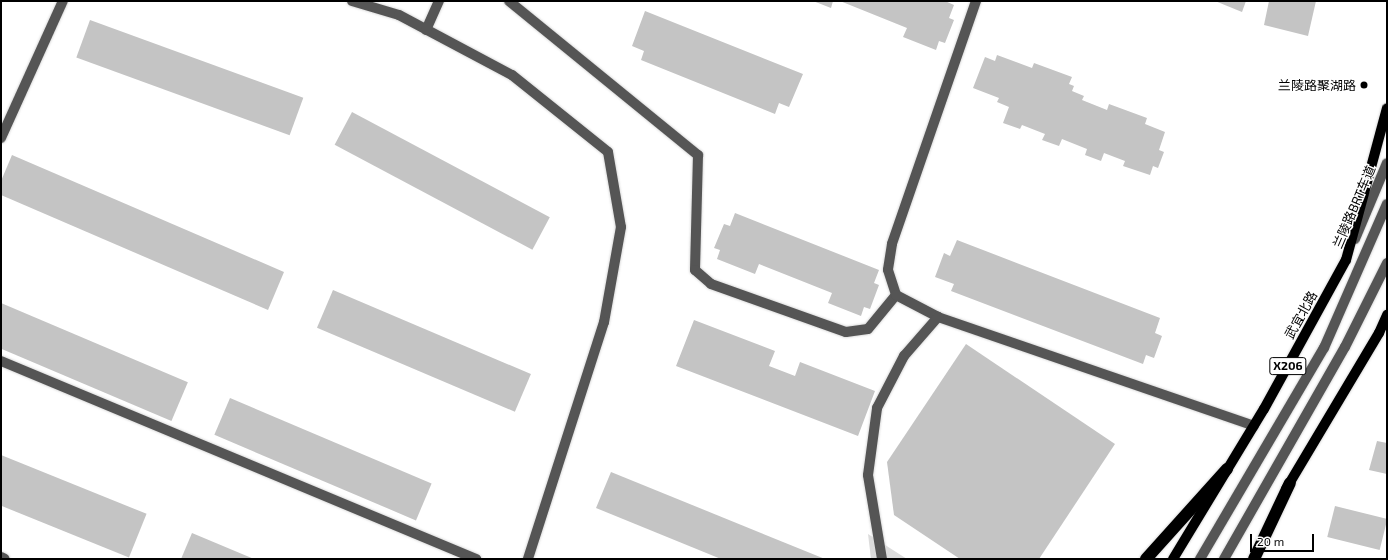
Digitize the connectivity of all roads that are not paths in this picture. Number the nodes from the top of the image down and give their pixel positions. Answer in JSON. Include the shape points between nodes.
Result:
{"nodes":[{"id":1,"x":63,"y":1,"type":"edge"},
{"id":2,"x":352,"y":1,"type":"edge"},
{"id":3,"x":439,"y":1,"type":"edge"},
{"id":4,"x":509,"y":1,"type":"edge"},
{"id":5,"x":976,"y":1,"type":"edge"},
{"id":6,"x":426,"y":30,"type":"junction"},
{"id":7,"x":1387,"y":108,"type":"edge"},
{"id":8,"x":1,"y":138,"type":"edge"},
{"id":9,"x":1387,"y":163,"type":"edge"},
{"id":10,"x":1387,"y":204,"type":"edge"},
{"id":11,"x":1346,"y":260,"type":"junction"},
{"id":12,"x":1387,"y":263,"type":"edge"},
{"id":13,"x":896,"y":295,"type":"junction"},
{"id":14,"x":1387,"y":316,"type":"edge"},
{"id":15,"x":938,"y":317,"type":"junction"},
{"id":16,"x":1383,"y":334,"type":"edge"},
{"id":17,"x":1,"y":361,"type":"edge"},
{"id":18,"x":1254,"y":426,"type":"junction"},
{"id":19,"x":1227,"y":469,"type":"junction"},
{"id":20,"x":1290,"y":483,"type":"junction"},
{"id":21,"x":1,"y":557,"type":"edge"},
{"id":22,"x":5,"y":559,"type":"edge"},
{"id":23,"x":476,"y":559,"type":"edge"},
{"id":24,"x":528,"y":559,"type":"edge"},
{"id":25,"x":882,"y":559,"type":"edge"},
{"id":26,"x":1146,"y":559,"type":"edge"},
{"id":27,"x":1173,"y":559,"type":"edge"},
{"id":28,"x":1200,"y":559,"type":"edge"},
{"id":29,"x":1224,"y":559,"type":"edge"},
{"id":30,"x":1247,"y":559,"type":"edge"},
{"id":31,"x":1254,"y":559,"type":"edge"}],
"edges":[{"from":1,"to":8,"type":"street"},
{"from":2,"to":6,"type":"street","via":[[398,16]]},
{"from":3,"to":6,"type":"street"},
{"from":4,"to":13,"type":"street","via":[[698,155],[695,270],[711,284],[846,332],[868,329]]},
{"from":5,"to":13,"type":"street","via":[[892,244],[888,270]]},
{"from":6,"to":24,"type":"street","via":[[512,75],[608,152],[621,227],[604,322]]},
{"from":7,"to":11,"type":"main road","name":"武宜北路","number":"X206"},
{"from":9,"to":11,"type":"street","name":"兰陵路BRT车道"},
{"from":10,"to":28,"type":"street","via":[[1324,348]]},
{"from":11,"to":18,"type":"main road","name":"武宜北路","number":"X206"},
{"from":12,"to":29,"type":"street","via":[[1345,347]]},
{"from":13,"to":15,"type":"street"},
{"from":14,"to":16,"type":"main road"},
{"from":15,"to":18,"type":"street"},
{"from":15,"to":25,"type":"street","via":[[904,356],[877,408],[868,475]]},
{"from":16,"to":20,"type":"main road"},
{"from":17,"to":23,"type":"street"},
{"from":18,"to":19,"type":"main road","name":"武宜北路","number":"X206"},
{"from":19,"to":26,"type":"highway"},
{"from":19,"to":27,"type":"main road","name":"武宜北路","number":"X206"},
{"from":20,"to":30,"type":"main road"},
{"from":20,"to":31,"type":"highway"},
{"from":21,"to":22,"type":"street"}]}
